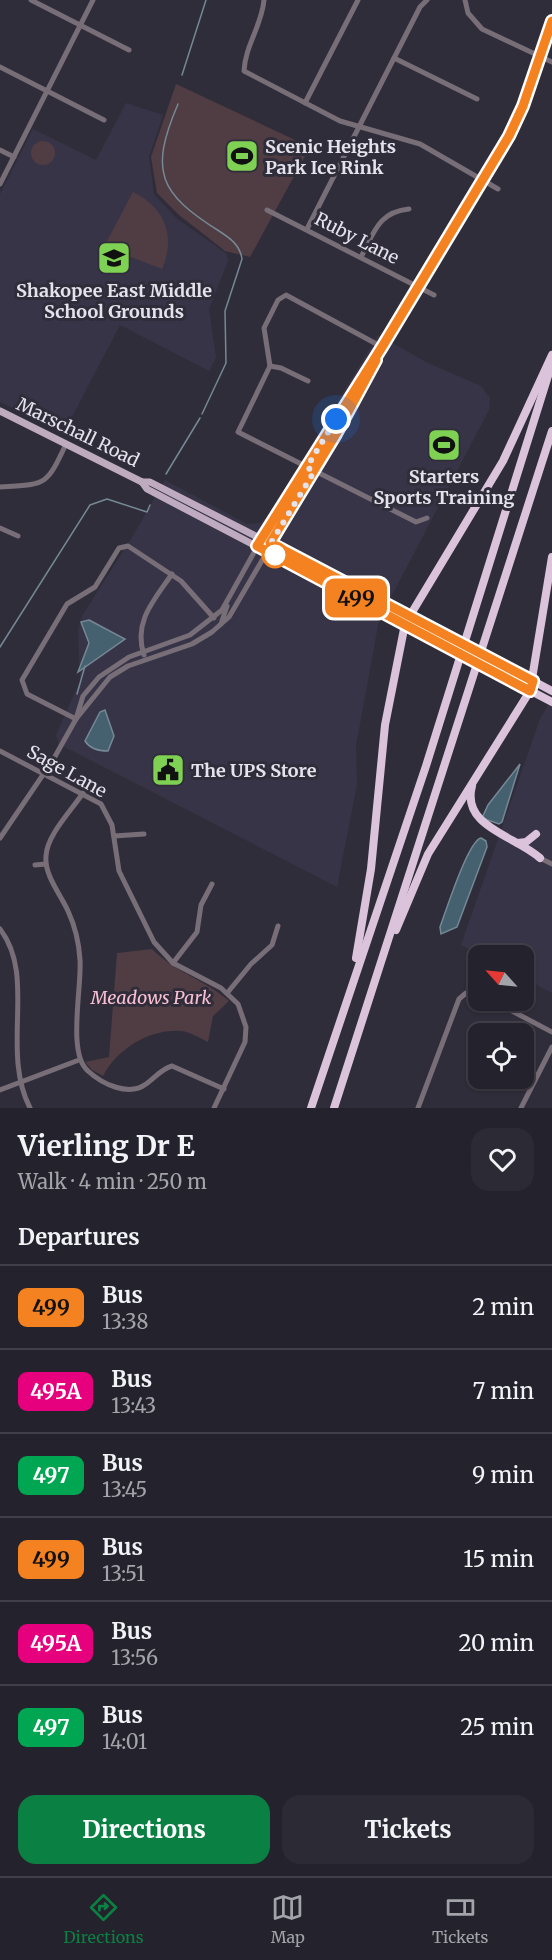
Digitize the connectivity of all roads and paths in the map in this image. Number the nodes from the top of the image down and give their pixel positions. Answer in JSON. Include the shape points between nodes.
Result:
{"nodes":[{"id":1,"x":31,"y":0,"type":"edge"},
{"id":2,"x":93,"y":0,"type":"edge"},
{"id":3,"x":264,"y":0,"type":"edge"},
{"id":4,"x":358,"y":0,"type":"edge"},
{"id":5,"x":427,"y":0,"type":"edge"},
{"id":6,"x":465,"y":0,"type":"edge"},
{"id":7,"x":552,"y":21,"type":"edge"},
{"id":8,"x":80,"y":26,"type":"junction"},
{"id":9,"x":129,"y":50,"type":"dead end"},
{"id":10,"x":539,"y":57,"type":"junction"},
{"id":11,"x":394,"y":58,"type":"junction"},
{"id":12,"x":552,"y":62,"type":"edge"},
{"id":13,"x":0,"y":67,"type":"edge"},
{"id":14,"x":48,"y":90,"type":"junction"},
{"id":15,"x":477,"y":99,"type":"dead end"},
{"id":16,"x":305,"y":103,"type":"junction"},
{"id":17,"x":104,"y":120,"type":"dead end"},
{"id":18,"x":359,"y":127,"type":"junction"},
{"id":19,"x":0,"y":150,"type":"edge"},
{"id":20,"x":14,"y":157,"type":"junction"},
{"id":21,"x":482,"y":179,"type":"junction"},
{"id":22,"x":0,"y":184,"type":"edge"},
{"id":23,"x":498,"y":189,"type":"dead end"},
{"id":24,"x":409,"y":209,"type":"dead end"},
{"id":25,"x":267,"y":210,"type":"dead end"},
{"id":26,"x":308,"y":229,"type":"junction"},
{"id":27,"x":361,"y":257,"type":"junction"},
{"id":28,"x":418,"y":286,"type":"junction"},
{"id":29,"x":434,"y":295,"type":"dead end"},
{"id":30,"x":382,"y":347,"type":"junction"},
{"id":31,"x":552,"y":355,"type":"edge"},
{"id":32,"x":552,"y":363,"type":"edge"},
{"id":33,"x":270,"y":366,"type":"junction"},
{"id":34,"x":308,"y":381,"type":"dead end"},
{"id":35,"x":0,"y":411,"type":"edge"},
{"id":36,"x":552,"y":431,"type":"edge"},
{"id":37,"x":66,"y":444,"type":"junction"},
{"id":38,"x":307,"y":467,"type":"junction"},
{"id":39,"x":314,"y":472,"type":"junction"},
{"id":40,"x":142,"y":482,"type":"junction"},
{"id":41,"x":0,"y":488,"type":"edge"},
{"id":42,"x":427,"y":518,"type":"dead end"},
{"id":43,"x":0,"y":528,"type":"edge"},
{"id":44,"x":18,"y":536,"type":"dead end"},
{"id":45,"x":262,"y":538,"type":"junction"},
{"id":46,"x":270,"y":543,"type":"junction"},
{"id":47,"x":257,"y":546,"type":"junction"},
{"id":48,"x":266,"y":551,"type":"junction"},
{"id":49,"x":552,"y":557,"type":"edge"},
{"id":50,"x":172,"y":574,"type":"junction"},
{"id":51,"x":229,"y":599,"type":"junction"},
{"id":52,"x":214,"y":618,"type":"junction"},
{"id":53,"x":408,"y":619,"type":"junction"},
{"id":54,"x":221,"y":624,"type":"junction"},
{"id":55,"x":143,"y":652,"type":"junction"},
{"id":56,"x":145,"y":660,"type":"junction"},
{"id":57,"x":533,"y":681,"type":"junction"},
{"id":58,"x":530,"y":691,"type":"junction"},
{"id":59,"x":552,"y":692,"type":"edge"},
{"id":60,"x":552,"y":702,"type":"edge"},
{"id":61,"x":76,"y":719,"type":"junction"},
{"id":62,"x":0,"y":751,"type":"edge"},
{"id":63,"x":44,"y":774,"type":"junction"},
{"id":64,"x":475,"y":777,"type":"junction"},
{"id":65,"x":83,"y":793,"type":"junction"},
{"id":66,"x":144,"y":834,"type":"dead end"},
{"id":67,"x":536,"y":834,"type":"dead end"},
{"id":68,"x":114,"y":836,"type":"junction"},
{"id":69,"x":0,"y":838,"type":"edge"},
{"id":70,"x":517,"y":843,"type":"junction"},
{"id":71,"x":540,"y":858,"type":"joint"},
{"id":72,"x":46,"y":864,"type":"junction"},
{"id":73,"x":552,"y":864,"type":"edge"},
{"id":74,"x":34,"y":866,"type":"dead end"},
{"id":75,"x":212,"y":884,"type":"dead end"},
{"id":76,"x":278,"y":926,"type":"dead end"},
{"id":77,"x":0,"y":929,"type":"edge"},
{"id":78,"x":173,"y":963,"type":"junction"},
{"id":79,"x":228,"y":992,"type":"junction"},
{"id":80,"x":349,"y":993,"type":"junction"},
{"id":81,"x":468,"y":993,"type":"edge"},
{"id":82,"x":364,"y":1011,"type":"junction"},
{"id":83,"x":513,"y":1011,"type":"edge"},
{"id":84,"x":552,"y":1032,"type":"edge"},
{"id":85,"x":9,"y":1046,"type":"dead end"},
{"id":86,"x":552,"y":1047,"type":"edge"},
{"id":87,"x":10,"y":1053,"type":"dead end"},
{"id":88,"x":79,"y":1060,"type":"junction"},
{"id":89,"x":16,"y":1084,"type":"junction"},
{"id":90,"x":224,"y":1089,"type":"junction"},
{"id":91,"x":0,"y":1090,"type":"edge"},
{"id":92,"x":30,"y":1108,"type":"edge"},
{"id":93,"x":214,"y":1108,"type":"edge"},
{"id":94,"x":311,"y":1108,"type":"edge"},
{"id":95,"x":334,"y":1108,"type":"edge"},
{"id":96,"x":418,"y":1108,"type":"edge"},
{"id":97,"x":521,"y":1108,"type":"edge"}],
"edges":[{"from":1,"to":8,"type":"street"},
{"from":2,"to":8,"type":"street"},
{"from":3,"to":16,"type":"street","via":[[263,13],[244,59],[244,71]]},
{"from":4,"to":16,"type":"street"},
{"from":5,"to":11,"type":"street"},
{"from":6,"to":10,"type":"street","via":[[468,13],[482,29]]},
{"from":7,"to":10,"type":"street"},
{"from":8,"to":9,"type":"street"},
{"from":8,"to":14,"type":"street"},
{"from":10,"to":12,"type":"street"},
{"from":10,"to":21,"type":"street","via":[[509,136]]},
{"from":11,"to":15,"type":"street"},
{"from":11,"to":18,"type":"street"},
{"from":13,"to":14,"type":"street"},
{"from":14,"to":17,"type":"street"},
{"from":14,"to":20,"type":"street"},
{"from":16,"to":18,"type":"street"},
{"from":18,"to":21,"type":"street","via":[[420,144]]},
{"from":18,"to":26,"type":"street"},
{"from":19,"to":20,"type":"street"},
{"from":20,"to":22,"type":"street"},
{"from":21,"to":23,"type":"street"},
{"from":21,"to":28,"type":"street"},
{"from":24,"to":27,"type":"street","via":[[395,210],[379,222]]},
{"from":25,"to":26,"type":"street","name":"Ruby Lane"},
{"from":26,"to":27,"type":"street","name":"Ruby Lane"},
{"from":27,"to":28,"type":"street","name":"Ruby Lane"},
{"from":28,"to":29,"type":"street","name":"Ruby Lane"},
{"from":28,"to":30,"type":"street"},
{"from":30,"to":33,"type":"street","via":[[286,295],[279,300],[264,328]]},
{"from":30,"to":38,"type":"street"},
{"from":30,"to":39,"type":"street"},
{"from":31,"to":53,"type":"highway","via":[[502,461]]},
{"from":32,"to":80,"type":"highway","via":[[426,766]]},
{"from":33,"to":34,"type":"street"},
{"from":33,"to":38,"type":"street","via":[[238,432]]},
{"from":35,"to":37,"type":"main road","name":"Marschall Road"},
{"from":36,"to":82,"type":"highway"},
{"from":37,"to":40,"type":"main road","name":"Marschall Road"},
{"from":37,"to":41,"type":"street","via":[[43,483]]},
{"from":38,"to":39,"type":"street"},
{"from":38,"to":45,"type":"street"},
{"from":39,"to":42,"type":"street","via":[[417,522]]},
{"from":39,"to":46,"type":"street"},
{"from":40,"to":45,"type":"main road","name":"Marschall Road","via":[[150,482]]},
{"from":40,"to":47,"type":"main road","name":"Marschall Road","via":[[147,489]]},
{"from":43,"to":44,"type":"street"},
{"from":45,"to":46,"type":"main road","name":"Marschall Road"},
{"from":45,"to":47,"type":"street"},
{"from":46,"to":48,"type":"street"},
{"from":46,"to":53,"type":"main road","name":"Marschall Road"},
{"from":47,"to":48,"type":"main road","name":"Marschall Road"},
{"from":47,"to":51,"type":"street"},
{"from":48,"to":53,"type":"main road","name":"Marschall Road"},
{"from":48,"to":54,"type":"street","via":[[240,600]]},
{"from":49,"to":57,"type":"highway"},
{"from":50,"to":52,"type":"street"},
{"from":50,"to":55,"type":"street","via":[[142,622]]},
{"from":50,"to":61,"type":"street","via":[[128,546],[119,548],[95,587],[67,604],[22,680],[27,694]]},
{"from":51,"to":52,"type":"street"},
{"from":51,"to":54,"type":"street"},
{"from":52,"to":55,"type":"street","via":[[189,635]]},
{"from":53,"to":57,"type":"highway","name":"Marschall Road","bridge":true,"via":[[450,636]]},
{"from":53,"to":58,"type":"highway","name":"Marschall Road","bridge":true},
{"from":53,"to":80,"type":"highway","via":[[386,725],[371,869]]},
{"from":54,"to":56,"type":"street","via":[[192,644]]},
{"from":55,"to":56,"type":"street"},
{"from":55,"to":61,"type":"street","via":[[99,677],[83,696]]},
{"from":56,"to":61,"type":"street","via":[[110,677]]},
{"from":57,"to":58,"type":"highway"},
{"from":57,"to":59,"type":"highway","name":"Marschall Road"},
{"from":58,"to":60,"type":"highway","name":"Marschall Road"},
{"from":58,"to":64,"type":"highway"},
{"from":61,"to":63,"type":"street"},
{"from":62,"to":63,"type":"street","name":"Sage Lane"},
{"from":63,"to":65,"type":"street","name":"Sage Lane"},
{"from":63,"to":69,"type":"street"},
{"from":64,"to":70,"type":"highway","via":[[470,800],[473,813]]},
{"from":64,"to":82,"type":"highway","via":[[428,854]]},
{"from":65,"to":68,"type":"street","name":"Sage Lane","via":[[106,810]]},
{"from":65,"to":72,"type":"street","via":[[49,845]]},
{"from":66,"to":68,"type":"street"},
{"from":67,"to":70,"type":"highway"},
{"from":68,"to":78,"type":"street","name":"Sage Lane","via":[[122,879],[154,942]]},
{"from":70,"to":71,"type":"highway"},
{"from":71,"to":73,"type":"street"},
{"from":72,"to":74,"type":"street"},
{"from":72,"to":88,"type":"street","via":[[79,945]]},
{"from":75,"to":78,"type":"street","via":[[201,905],[197,932]]},
{"from":76,"to":79,"type":"street","via":[[272,945]]},
{"from":77,"to":85,"type":"street","via":[[13,959]]},
{"from":78,"to":79,"type":"street","name":"Sage Lane"},
{"from":79,"to":90,"type":"street","via":[[242,1011],[246,1036]]},
{"from":80,"to":94,"type":"highway"},
{"from":81,"to":96,"type":"street","via":[[459,999]]},
{"from":82,"to":95,"type":"highway"},
{"from":83,"to":84,"type":"street"},
{"from":86,"to":97,"type":"street"},
{"from":87,"to":89,"type":"street"},
{"from":88,"to":89,"type":"street"},
{"from":88,"to":90,"type":"street","via":[[92,1074],[125,1089],[142,1087],[172,1066]]},
{"from":89,"to":91,"type":"street"},
{"from":89,"to":92,"type":"street"},
{"from":90,"to":93,"type":"street"}]}
